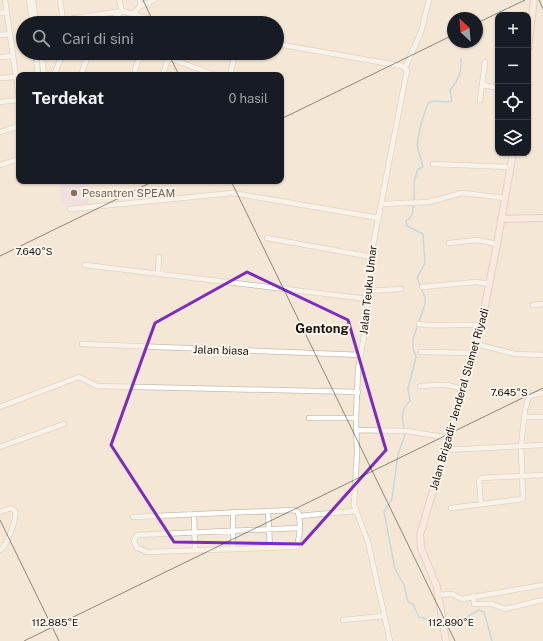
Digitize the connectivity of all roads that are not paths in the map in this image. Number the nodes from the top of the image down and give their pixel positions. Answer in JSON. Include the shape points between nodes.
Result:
{"nodes":[{"id":1,"x":5,"y":0,"type":"edge"},
{"id":2,"x":29,"y":0,"type":"edge"},
{"id":3,"x":33,"y":0,"type":"edge"},
{"id":4,"x":60,"y":0,"type":"edge"},
{"id":5,"x":119,"y":0,"type":"edge"},
{"id":6,"x":140,"y":0,"type":"edge"},
{"id":7,"x":154,"y":0,"type":"edge"},
{"id":8,"x":429,"y":0,"type":"edge"},
{"id":9,"x":534,"y":0,"type":"edge"},
{"id":10,"x":140,"y":6,"type":"junction"},
{"id":11,"x":6,"y":12,"type":"junction"},
{"id":12,"x":122,"y":12,"type":"junction"},
{"id":13,"x":0,"y":13,"type":"edge"},
{"id":14,"x":133,"y":14,"type":"junction"},
{"id":15,"x":31,"y":16,"type":"edge"},
{"id":16,"x":35,"y":16,"type":"edge"},
{"id":17,"x":61,"y":16,"type":"edge"},
{"id":18,"x":98,"y":16,"type":"edge"},
{"id":19,"x":117,"y":16,"type":"edge"},
{"id":20,"x":140,"y":16,"type":"edge"},
{"id":21,"x":531,"y":24,"type":"edge"},
{"id":22,"x":10,"y":34,"type":"junction"},
{"id":23,"x":0,"y":35,"type":"edge"},
{"id":24,"x":284,"y":45,"type":"edge"},
{"id":25,"x":13,"y":56,"type":"junction"},
{"id":26,"x":0,"y":57,"type":"edge"},
{"id":27,"x":37,"y":60,"type":"edge"},
{"id":28,"x":42,"y":60,"type":"edge"},
{"id":29,"x":60,"y":60,"type":"edge"},
{"id":30,"x":86,"y":60,"type":"edge"},
{"id":31,"x":139,"y":60,"type":"edge"},
{"id":32,"x":167,"y":60,"type":"edge"},
{"id":33,"x":174,"y":60,"type":"edge"},
{"id":34,"x":233,"y":60,"type":"edge"},
{"id":35,"x":485,"y":62,"type":"dead end"},
{"id":36,"x":405,"y":68,"type":"junction"},
{"id":37,"x":135,"y":70,"type":"dead end"},
{"id":38,"x":38,"y":72,"type":"edge"},
{"id":39,"x":44,"y":72,"type":"edge"},
{"id":40,"x":55,"y":72,"type":"edge"},
{"id":41,"x":82,"y":72,"type":"edge"},
{"id":42,"x":164,"y":72,"type":"edge"},
{"id":43,"x":208,"y":72,"type":"edge"},
{"id":44,"x":231,"y":72,"type":"edge"},
{"id":45,"x":16,"y":77,"type":"joint"},
{"id":46,"x":0,"y":78,"type":"edge"},
{"id":47,"x":483,"y":85,"type":"junction"},
{"id":48,"x":495,"y":87,"type":"edge"},
{"id":49,"x":16,"y":99,"type":"edge"},
{"id":50,"x":480,"y":100,"type":"dead end"},
{"id":51,"x":0,"y":102,"type":"edge"},
{"id":52,"x":16,"y":127,"type":"edge"},
{"id":53,"x":0,"y":132,"type":"edge"},
{"id":54,"x":513,"y":156,"type":"edge"},
{"id":55,"x":16,"y":160,"type":"edge"},
{"id":56,"x":432,"y":164,"type":"dead end"},
{"id":57,"x":0,"y":165,"type":"edge"},
{"id":58,"x":511,"y":167,"type":"junction"},
{"id":59,"x":505,"y":198,"type":"junction"},
{"id":60,"x":381,"y":204,"type":"junction"},
{"id":61,"x":70,"y":209,"type":"dead end"},
{"id":62,"x":378,"y":218,"type":"junction"},
{"id":63,"x":543,"y":218,"type":"edge"},
{"id":64,"x":502,"y":219,"type":"junction"},
{"id":65,"x":267,"y":238,"type":"dead end"},
{"id":66,"x":449,"y":243,"type":"dead end"},
{"id":67,"x":497,"y":244,"type":"junction"},
{"id":68,"x":159,"y":257,"type":"dead end"},
{"id":69,"x":372,"y":257,"type":"junction"},
{"id":70,"x":85,"y":264,"type":"dead end"},
{"id":71,"x":158,"y":273,"type":"junction"},
{"id":72,"x":490,"y":284,"type":"junction"},
{"id":73,"x":422,"y":287,"type":"dead end"},
{"id":74,"x":401,"y":289,"type":"dead end"},
{"id":75,"x":368,"y":291,"type":"junction"},
{"id":76,"x":368,"y":299,"type":"junction"},
{"id":77,"x":543,"y":304,"type":"edge"},
{"id":78,"x":533,"y":305,"type":"dead end"},
{"id":79,"x":419,"y":324,"type":"dead end"},
{"id":80,"x":481,"y":326,"type":"junction"},
{"id":81,"x":82,"y":344,"type":"dead end"},
{"id":82,"x":476,"y":344,"type":"junction"},
{"id":83,"x":421,"y":352,"type":"dead end"},
{"id":84,"x":474,"y":353,"type":"junction"},
{"id":85,"x":361,"y":355,"type":"junction"},
{"id":86,"x":543,"y":356,"type":"edge"},
{"id":87,"x":420,"y":386,"type":"dead end"},
{"id":88,"x":463,"y":390,"type":"junction"},
{"id":89,"x":358,"y":392,"type":"junction"},
{"id":90,"x":543,"y":393,"type":"edge"},
{"id":91,"x":0,"y":407,"type":"edge"},
{"id":92,"x":524,"y":417,"type":"junction"},
{"id":93,"x":543,"y":417,"type":"edge"},
{"id":94,"x":309,"y":418,"type":"dead end"},
{"id":95,"x":356,"y":418,"type":"junction"},
{"id":96,"x":64,"y":424,"type":"dead end"},
{"id":97,"x":356,"y":430,"type":"junction"},
{"id":98,"x":449,"y":438,"type":"junction"},
{"id":99,"x":543,"y":445,"type":"edge"},
{"id":100,"x":521,"y":446,"type":"junction"},
{"id":101,"x":0,"y":447,"type":"edge"},
{"id":102,"x":446,"y":450,"type":"junction"},
{"id":103,"x":543,"y":475,"type":"edge"},
{"id":104,"x":523,"y":476,"type":"junction"},
{"id":105,"x":481,"y":504,"type":"junction"},
{"id":106,"x":451,"y":508,"type":"dead end"},
{"id":107,"x":268,"y":511,"type":"junction"},
{"id":108,"x":354,"y":511,"type":"junction"},
{"id":109,"x":0,"y":512,"type":"edge"},
{"id":110,"x":232,"y":512,"type":"junction"},
{"id":111,"x":194,"y":514,"type":"junction"},
{"id":112,"x":299,"y":516,"type":"junction"},
{"id":113,"x":133,"y":517,"type":"dead end"},
{"id":114,"x":299,"y":528,"type":"junction"},
{"id":115,"x":270,"y":530,"type":"junction"},
{"id":116,"x":233,"y":531,"type":"junction"},
{"id":117,"x":195,"y":533,"type":"junction"},
{"id":118,"x":270,"y":548,"type":"junction"},
{"id":119,"x":233,"y":549,"type":"junction"},
{"id":120,"x":0,"y":550,"type":"edge"},
{"id":121,"x":195,"y":550,"type":"junction"},
{"id":122,"x":543,"y":585,"type":"edge"},
{"id":123,"x":490,"y":593,"type":"junction"},
{"id":124,"x":438,"y":595,"type":"junction"},
{"id":125,"x":473,"y":596,"type":"junction"},
{"id":126,"x":543,"y":600,"type":"edge"},
{"id":127,"x":492,"y":604,"type":"junction"},
{"id":128,"x":384,"y":616,"type":"junction"},
{"id":129,"x":343,"y":620,"type":"dead end"},
{"id":130,"x":390,"y":641,"type":"edge"},
{"id":131,"x":446,"y":641,"type":"edge"}],
"edges":[{"from":1,"to":11,"type":"street"},
{"from":2,"to":15,"type":"street"},
{"from":3,"to":16,"type":"street"},
{"from":4,"to":17,"type":"street"},
{"from":5,"to":12,"type":"street"},
{"from":6,"to":10,"type":"street"},
{"from":7,"to":10,"type":"street"},
{"from":8,"to":36,"type":"street","via":[[421,32]]},
{"from":9,"to":21,"type":"main road"},
{"from":10,"to":14,"type":"street"},
{"from":11,"to":13,"type":"street"},
{"from":11,"to":22,"type":"street"},
{"from":12,"to":14,"type":"street"},
{"from":12,"to":18,"type":"street"},
{"from":12,"to":19,"type":"street"},
{"from":14,"to":20,"type":"street"},
{"from":22,"to":23,"type":"street"},
{"from":22,"to":25,"type":"street"},
{"from":24,"to":36,"type":"street"},
{"from":25,"to":26,"type":"street"},
{"from":25,"to":45,"type":"street"},
{"from":27,"to":38,"type":"street"},
{"from":28,"to":39,"type":"street"},
{"from":29,"to":40,"type":"street"},
{"from":30,"to":41,"type":"street"},
{"from":31,"to":37,"type":"street"},
{"from":32,"to":42,"type":"street"},
{"from":33,"to":43,"type":"street"},
{"from":34,"to":44,"type":"street"},
{"from":35,"to":47,"type":"street"},
{"from":36,"to":60,"type":"street","name":"Jalan Teuku Umar","via":[[407,70]]},
{"from":45,"to":46,"type":"street"},
{"from":47,"to":48,"type":"street"},
{"from":47,"to":50,"type":"street"},
{"from":49,"to":51,"type":"street"},
{"from":52,"to":53,"type":"street"},
{"from":54,"to":58,"type":"main road","name":"Jalan Brigadir Jenderal Slamet Riyadi"},
{"from":55,"to":57,"type":"street"},
{"from":56,"to":58,"type":"street"},
{"from":58,"to":59,"type":"main road","name":"Jalan Brigadir Jenderal Slamet Riyadi"},
{"from":59,"to":60,"type":"street","via":[[462,193],[437,201]]},
{"from":59,"to":64,"type":"main road","name":"Jalan Brigadir Jenderal Slamet Riyadi"},
{"from":60,"to":62,"type":"street","name":"Jalan Teuku Umar"},
{"from":61,"to":62,"type":"street","via":[[233,192]]},
{"from":62,"to":69,"type":"street","name":"Jalan Teuku Umar"},
{"from":63,"to":64,"type":"main road"},
{"from":64,"to":67,"type":"main road","name":"Jalan Brigadir Jenderal Slamet Riyadi"},
{"from":65,"to":69,"type":"street"},
{"from":66,"to":67,"type":"street","via":[[478,240]]},
{"from":67,"to":72,"type":"main road","name":"Jalan Brigadir Jenderal Slamet Riyadi"},
{"from":68,"to":71,"type":"street"},
{"from":69,"to":75,"type":"street","name":"Jalan Teuku Umar"},
{"from":70,"to":71,"type":"street"},
{"from":71,"to":76,"type":"street"},
{"from":72,"to":73,"type":"street","via":[[476,282]]},
{"from":72,"to":80,"type":"main road","name":"Jalan Brigadir Jenderal Slamet Riyadi"},
{"from":74,"to":75,"type":"street"},
{"from":75,"to":76,"type":"street","name":"Jalan Teuku Umar"},
{"from":76,"to":85,"type":"street","name":"Jalan Teuku Umar"},
{"from":77,"to":78,"type":"street"},
{"from":79,"to":80,"type":"street","via":[[444,327],[471,324]]},
{"from":80,"to":82,"type":"main road","name":"Jalan Brigadir Jenderal Slamet Riyadi"},
{"from":81,"to":85,"type":"street","name":"Jalan biasa"},
{"from":82,"to":84,"type":"main road","name":"Jalan Brigadir Jenderal Slamet Riyadi"},
{"from":82,"to":86,"type":"street","via":[[515,354]]},
{"from":83,"to":84,"type":"street"},
{"from":84,"to":88,"type":"main road","name":"Jalan Brigadir Jenderal Slamet Riyadi"},
{"from":85,"to":89,"type":"street","name":"Jalan Teuku Umar"},
{"from":87,"to":88,"type":"street","via":[[442,385]]},
{"from":88,"to":98,"type":"main road","name":"Jalan Brigadir Jenderal Slamet Riyadi"},
{"from":89,"to":91,"type":"street","via":[[97,386],[79,377]]},
{"from":89,"to":95,"type":"street","name":"Jalan Teuku Umar"},
{"from":90,"to":92,"type":"street","via":[[528,397]]},
{"from":92,"to":93,"type":"street"},
{"from":92,"to":100,"type":"street"},
{"from":94,"to":95,"type":"street"},
{"from":95,"to":97,"type":"street","name":"Jalan Teuku Umar"},
{"from":96,"to":101,"type":"street"},
{"from":97,"to":98,"type":"street","via":[[407,431]]},
{"from":97,"to":108,"type":"street","name":"Jalan Teuku Umar"},
{"from":98,"to":102,"type":"main road","name":"Jalan Brigadir Jenderal Slamet Riyadi"},
{"from":99,"to":100,"type":"street"},
{"from":100,"to":102,"type":"street"},
{"from":100,"to":104,"type":"street"},
{"from":102,"to":124,"type":"main road","name":"Jalan Brigadir Jenderal Slamet Riyadi","via":[[423,521],[420,541]]},
{"from":103,"to":104,"type":"street"},
{"from":104,"to":105,"type":"street","via":[[523,499]]},
{"from":104,"to":105,"type":"street","via":[[480,479]]},
{"from":105,"to":106,"type":"street"},
{"from":107,"to":110,"type":"street"},
{"from":107,"to":112,"type":"street","via":[[293,510],[298,512]]},
{"from":107,"to":115,"type":"street"},
{"from":108,"to":112,"type":"street"},
{"from":108,"to":128,"type":"street","name":"Jalan Teuku Umar","via":[[368,542]]},
{"from":109,"to":120,"type":"street","via":[[11,508],[16,514],[8,542]]},
{"from":110,"to":111,"type":"street"},
{"from":110,"to":116,"type":"street"},
{"from":111,"to":113,"type":"street"},
{"from":111,"to":117,"type":"street"},
{"from":112,"to":114,"type":"street"},
{"from":114,"to":115,"type":"street"},
{"from":114,"to":118,"type":"street","via":[[297,546]]},
{"from":115,"to":116,"type":"street"},
{"from":115,"to":118,"type":"street"},
{"from":116,"to":117,"type":"street"},
{"from":116,"to":119,"type":"street"},
{"from":117,"to":121,"type":"street"},
{"from":117,"to":121,"type":"street","via":[[140,534],[134,537],[134,541],[139,550],[147,552]]},
{"from":118,"to":119,"type":"street"},
{"from":119,"to":121,"type":"street"},
{"from":122,"to":123,"type":"street"},
{"from":123,"to":125,"type":"street"},
{"from":123,"to":127,"type":"street"},
{"from":124,"to":125,"type":"street","via":[[452,594],[462,599]]},
{"from":124,"to":131,"type":"main road","name":"Jalan Brigadir Jenderal Slamet Riyadi"},
{"from":125,"to":127,"type":"street","via":[[474,604]]},
{"from":126,"to":127,"type":"street","via":[[505,608]]},
{"from":128,"to":129,"type":"street"},
{"from":128,"to":130,"type":"street","name":"Jalan Teuku Umar"}]}
